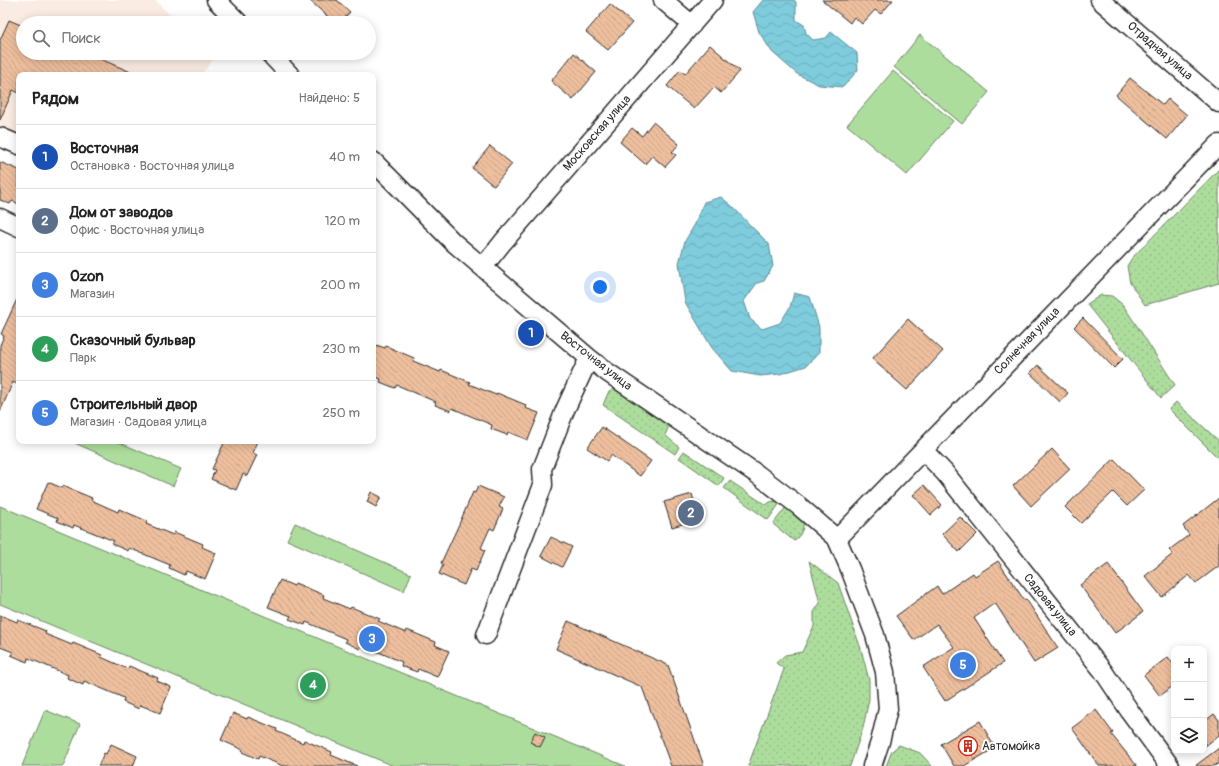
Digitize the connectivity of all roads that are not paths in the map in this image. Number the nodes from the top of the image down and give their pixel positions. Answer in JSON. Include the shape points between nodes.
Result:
{"nodes":[{"id":1,"x":216,"y":0,"type":"edge"},
{"id":2,"x":663,"y":0,"type":"edge"},
{"id":3,"x":712,"y":0,"type":"edge"},
{"id":4,"x":1100,"y":0,"type":"edge"},
{"id":5,"x":232,"y":16,"type":"edge"},
{"id":6,"x":692,"y":25,"type":"junction"},
{"id":7,"x":276,"y":60,"type":"edge"},
{"id":8,"x":287,"y":72,"type":"edge"},
{"id":9,"x":1219,"y":103,"type":"edge"},
{"id":10,"x":0,"y":137,"type":"edge"},
{"id":11,"x":16,"y":144,"type":"edge"},
{"id":12,"x":1219,"y":144,"type":"edge"},
{"id":13,"x":376,"y":164,"type":"edge"},
{"id":14,"x":0,"y":218,"type":"edge"},
{"id":15,"x":16,"y":226,"type":"edge"},
{"id":16,"x":483,"y":267,"type":"junction"},
{"id":17,"x":589,"y":358,"type":"junction"},
{"id":18,"x":923,"y":450,"type":"junction"},
{"id":19,"x":837,"y":539,"type":"junction"},
{"id":20,"x":486,"y":635,"type":"dead end"},
{"id":21,"x":872,"y":766,"type":"edge"},
{"id":22,"x":1170,"y":766,"type":"edge"}],
"edges":[{"from":1,"to":5,"type":"street"},
{"from":2,"to":6,"type":"street"},
{"from":3,"to":6,"type":"street","name":"Московская улица"},
{"from":4,"to":9,"type":"street","name":"Отрадная улица"},
{"from":6,"to":16,"type":"street","name":"Московская улица"},
{"from":7,"to":8,"type":"street"},
{"from":10,"to":11,"type":"street"},
{"from":12,"to":18,"type":"street","name":"Солнечная улица"},
{"from":13,"to":16,"type":"street","name":"Восточная улица","via":[[453,242]]},
{"from":14,"to":15,"type":"street"},
{"from":16,"to":17,"type":"street","name":"Восточная улица"},
{"from":17,"to":19,"type":"street","name":"Восточная улица","via":[[757,474],[800,506]]},
{"from":17,"to":20,"type":"street","via":[[542,469],[543,486]]},
{"from":18,"to":19,"type":"street","name":"Солнечная улица"},
{"from":18,"to":22,"type":"street","name":"Садовая улица","via":[[945,473],[1103,671]]},
{"from":19,"to":21,"type":"street","via":[[868,617],[885,672],[888,709]]}]}
